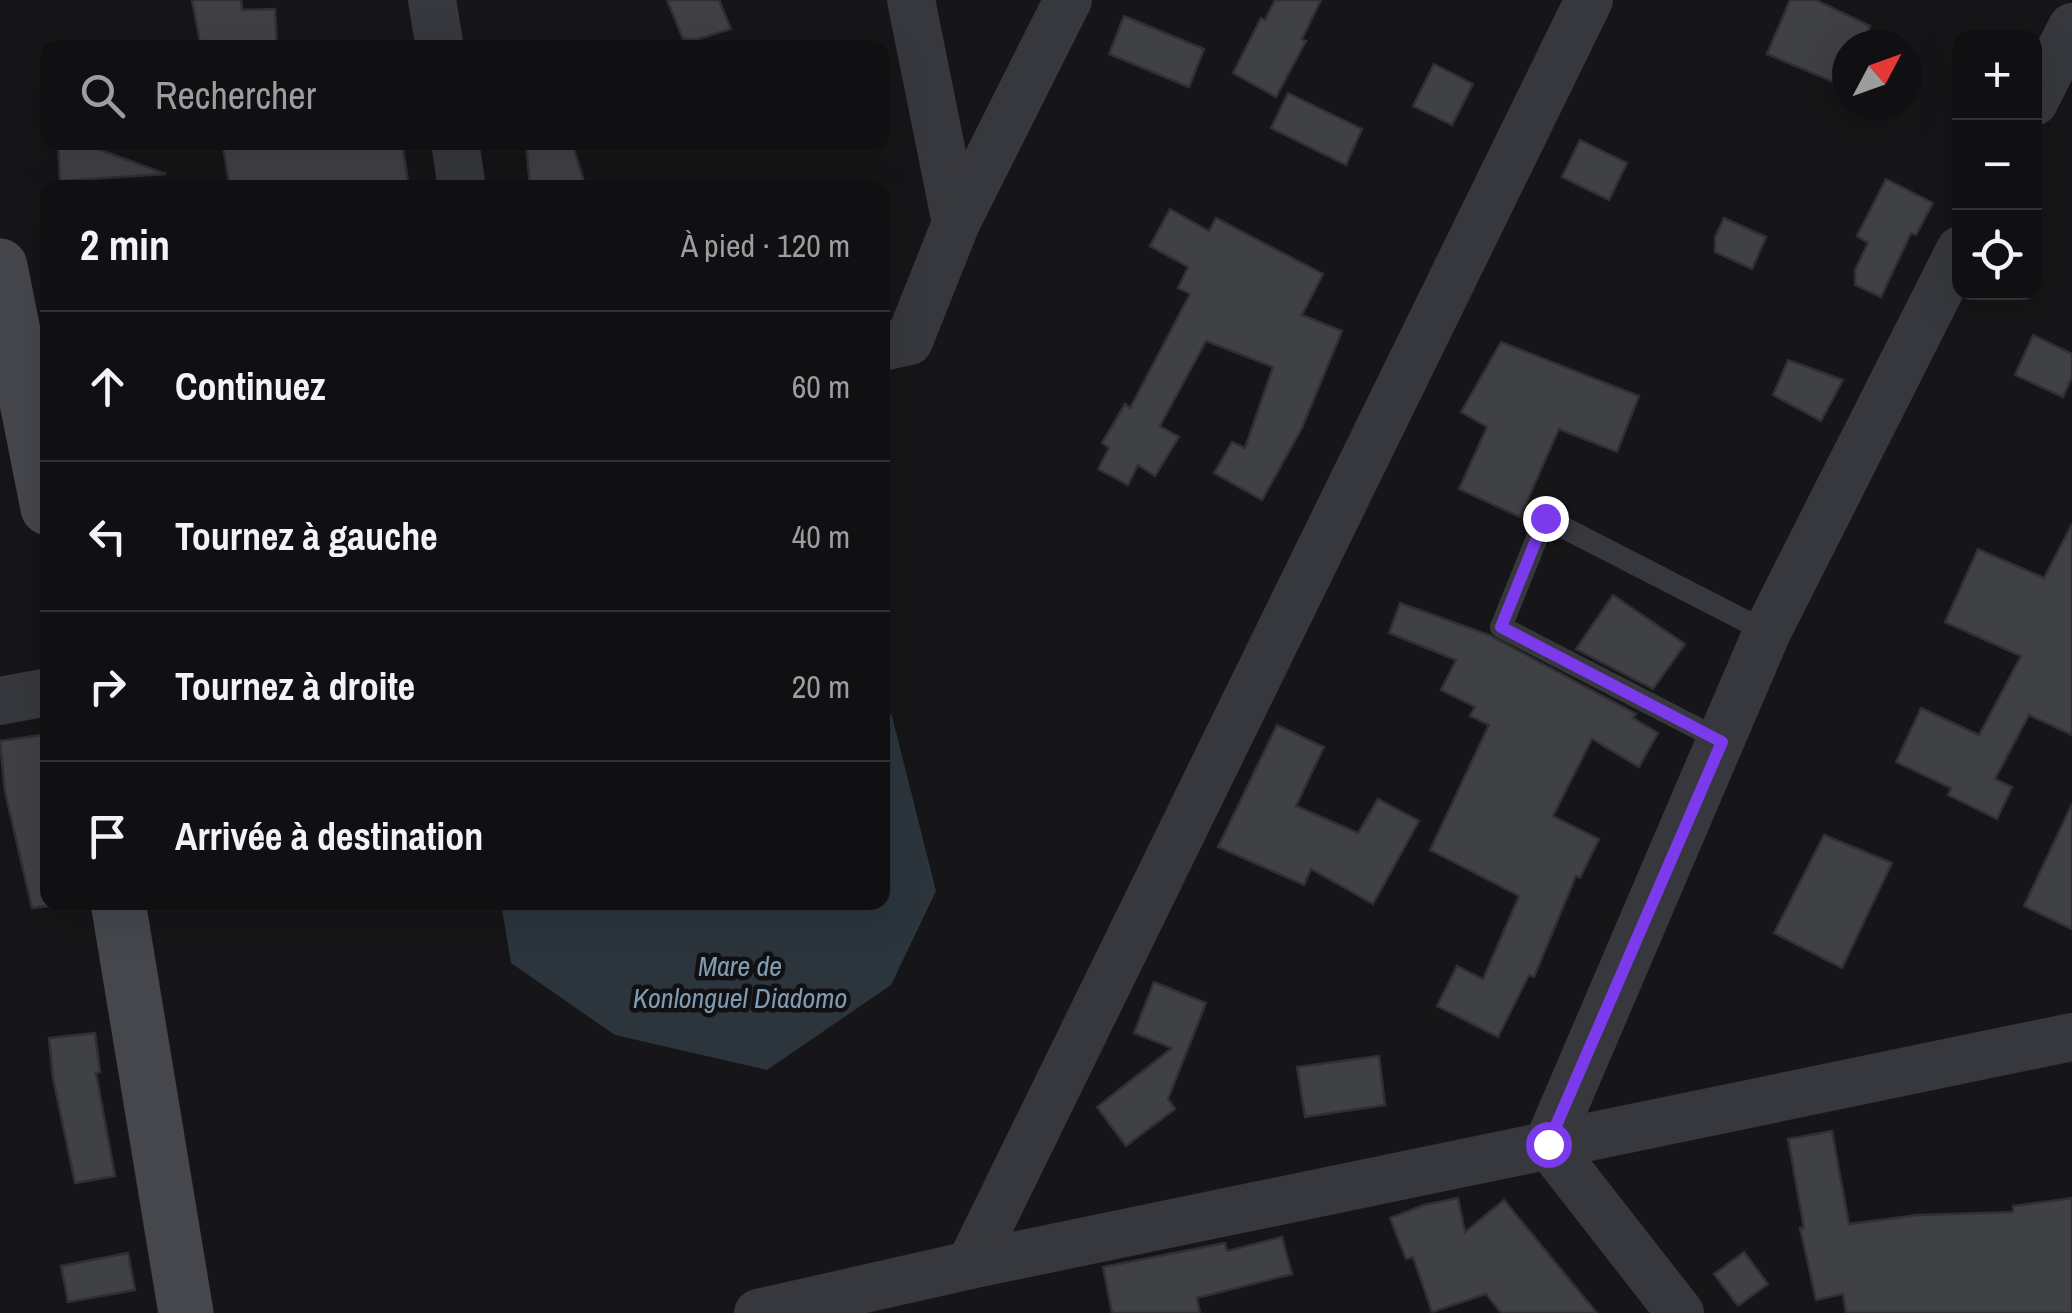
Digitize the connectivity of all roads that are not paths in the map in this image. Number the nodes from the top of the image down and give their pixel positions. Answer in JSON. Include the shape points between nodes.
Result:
{"nodes":[{"id":1,"x":432,"y":0,"type":"edge"},
{"id":2,"x":912,"y":0,"type":"edge"},
{"id":3,"x":1068,"y":0,"type":"edge"},
{"id":4,"x":1589,"y":0,"type":"edge"},
{"id":5,"x":2072,"y":27,"type":"edge"},
{"id":6,"x":439,"y":40,"type":"edge"},
{"id":7,"x":2042,"y":86,"type":"edge"},
{"id":8,"x":456,"y":150,"type":"edge"},
{"id":9,"x":461,"y":180,"type":"edge"},
{"id":10,"x":956,"y":223,"type":"junction"},
{"id":11,"x":0,"y":266,"type":"edge"},
{"id":12,"x":1952,"y":266,"type":"edge"},
{"id":13,"x":890,"y":345,"type":"edge"},
{"id":14,"x":40,"y":468,"type":"edge"},
{"id":15,"x":1767,"y":632,"type":"junction"},
{"id":16,"x":40,"y":694,"type":"edge"},
{"id":17,"x":0,"y":701,"type":"edge"},
{"id":18,"x":1722,"y":742,"type":"junction"},
{"id":19,"x":119,"y":910,"type":"edge"},
{"id":20,"x":2072,"y":1037,"type":"edge"},
{"id":21,"x":1548,"y":1144,"type":"junction"},
{"id":22,"x":970,"y":1265,"type":"junction"},
{"id":23,"x":186,"y":1313,"type":"edge"},
{"id":24,"x":758,"y":1313,"type":"edge"},
{"id":25,"x":1680,"y":1313,"type":"edge"}],
"edges":[{"from":1,"to":6,"type":"street"},
{"from":2,"to":10,"type":"street"},
{"from":3,"to":10,"type":"street"},
{"from":4,"to":22,"type":"street"},
{"from":5,"to":7,"type":"street"},
{"from":8,"to":9,"type":"street"},
{"from":10,"to":13,"type":"street","via":[[909,341]]},
{"from":11,"to":14,"type":"street"},
{"from":12,"to":15,"type":"street"},
{"from":15,"to":18,"type":"street"},
{"from":15,"to":18,"type":"lane","via":[[1545,518],[1501,627]]},
{"from":16,"to":17,"type":"street"},
{"from":18,"to":21,"type":"street"},
{"from":19,"to":23,"type":"street"},
{"from":20,"to":21,"type":"street"},
{"from":21,"to":22,"type":"street"},
{"from":21,"to":25,"type":"street"},
{"from":22,"to":24,"type":"street"}]}
